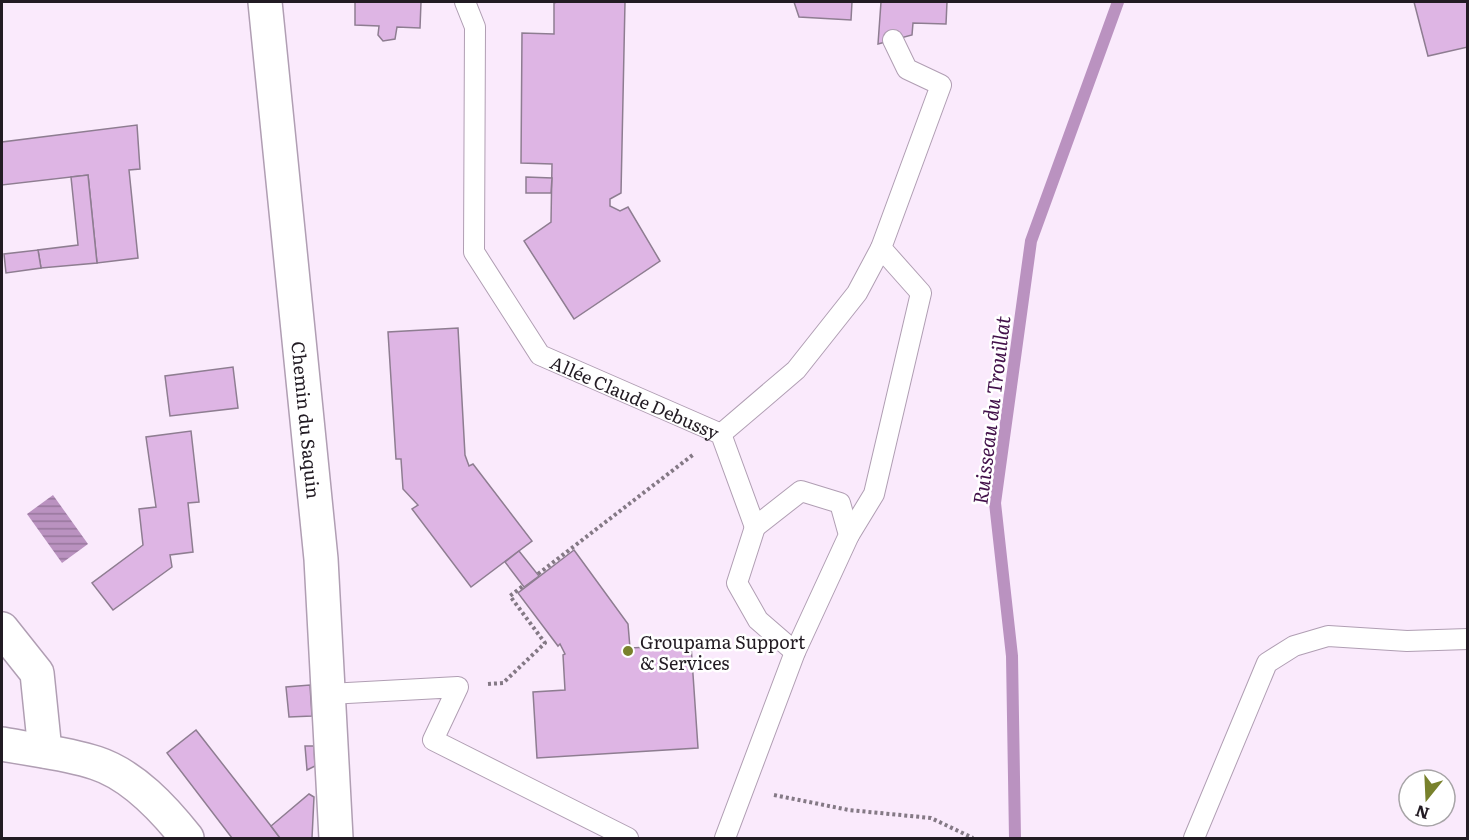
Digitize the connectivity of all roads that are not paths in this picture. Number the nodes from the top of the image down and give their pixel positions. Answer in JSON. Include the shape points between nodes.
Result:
{"nodes":[{"id":1,"x":265,"y":2,"type":"edge"},
{"id":2,"x":465,"y":2,"type":"edge"},
{"id":3,"x":893,"y":40,"type":"dead end"},
{"id":4,"x":881,"y":248,"type":"junction"},
{"id":5,"x":721,"y":434,"type":"junction"},
{"id":6,"x":755,"y":526,"type":"junction"},
{"id":7,"x":849,"y":535,"type":"junction"},
{"id":8,"x":2,"y":629,"type":"edge"},
{"id":9,"x":1467,"y":639,"type":"edge"},
{"id":10,"x":795,"y":652,"type":"junction"},
{"id":11,"x":329,"y":694,"type":"junction"},
{"id":12,"x":2,"y":744,"type":"edge"},
{"id":13,"x":45,"y":751,"type":"junction"},
{"id":14,"x":187,"y":838,"type":"edge"},
{"id":15,"x":336,"y":838,"type":"edge"},
{"id":16,"x":628,"y":838,"type":"edge"},
{"id":17,"x":725,"y":838,"type":"edge"},
{"id":18,"x":1194,"y":838,"type":"edge"}],
"edges":[{"from":1,"to":11,"type":"street","name":"Chemin du Saquin","via":[[321,559]]},
{"from":2,"to":5,"type":"lane","name":"Allée Claude Debussy","via":[[475,27],[474,252],[540,355]]},
{"from":3,"to":4,"type":"lane","via":[[908,69],[941,85]]},
{"from":4,"to":5,"type":"lane","via":[[857,293],[796,370]]},
{"from":4,"to":7,"type":"lane","via":[[921,293],[874,494]]},
{"from":5,"to":6,"type":"lane","name":"Allée Claude Debussy"},
{"from":6,"to":7,"type":"lane","via":[[801,491],[840,503]]},
{"from":6,"to":10,"type":"lane","via":[[737,583],[758,620]]},
{"from":7,"to":10,"type":"lane"},
{"from":8,"to":13,"type":"street","via":[[37,673]]},
{"from":9,"to":18,"type":"lane","via":[[1407,641],[1329,636],[1294,646],[1268,663]]},
{"from":10,"to":17,"type":"lane"},
{"from":11,"to":15,"type":"street","name":"Chemin du Saquin"},
{"from":11,"to":16,"type":"lane","via":[[458,687],[433,740]]},
{"from":12,"to":13,"type":"street"},
{"from":13,"to":14,"type":"street","via":[[98,763],[122,776],[171,817]]}]}
